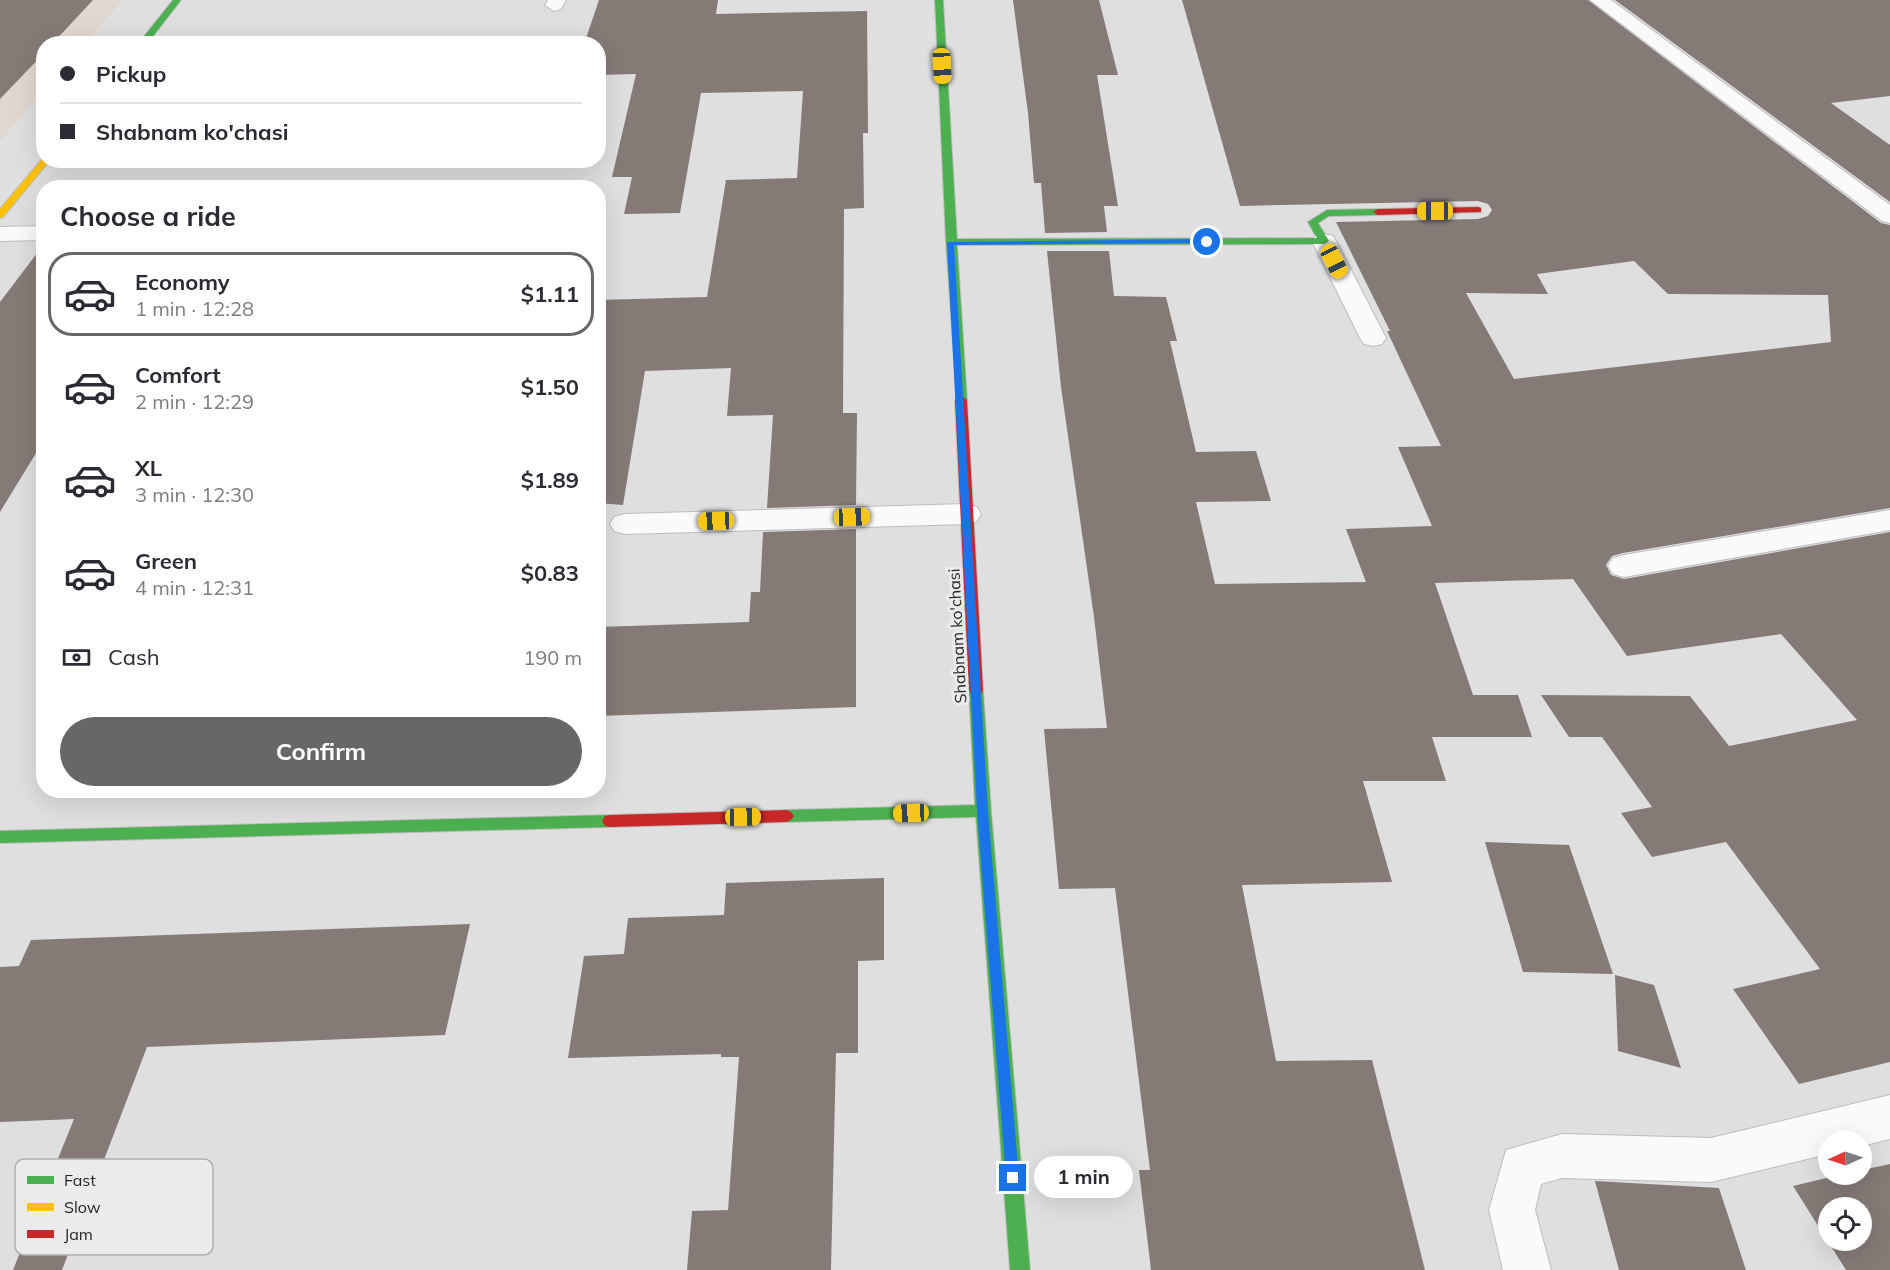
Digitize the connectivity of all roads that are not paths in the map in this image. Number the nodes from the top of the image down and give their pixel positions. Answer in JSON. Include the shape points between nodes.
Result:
{"nodes":[{"id":1,"x":177,"y":0,"type":"edge"},
{"id":2,"x":939,"y":0,"type":"edge"},
{"id":3,"x":1599,"y":0,"type":"edge"},
{"id":4,"x":148,"y":36,"type":"edge"},
{"id":5,"x":39,"y":168,"type":"edge"},
{"id":6,"x":1478,"y":210,"type":"dead end"},
{"id":7,"x":0,"y":215,"type":"edge"},
{"id":8,"x":1890,"y":216,"type":"edge"},
{"id":9,"x":36,"y":233,"type":"edge"},
{"id":10,"x":0,"y":234,"type":"edge"},
{"id":11,"x":1324,"y":241,"type":"junction"},
{"id":12,"x":951,"y":242,"type":"junction"},
{"id":13,"x":1373,"y":338,"type":"dead end"},
{"id":14,"x":966,"y":514,"type":"junction"},
{"id":15,"x":1890,"y":520,"type":"edge"},
{"id":16,"x":625,"y":524,"type":"dead end"},
{"id":17,"x":1624,"y":566,"type":"dead end"},
{"id":18,"x":983,"y":811,"type":"junction"},
{"id":19,"x":0,"y":837,"type":"edge"},
{"id":20,"x":1890,"y":1117,"type":"edge"},
{"id":21,"x":1020,"y":1270,"type":"edge"},
{"id":22,"x":1527,"y":1270,"type":"edge"}],
"edges":[{"from":1,"to":4,"type":"street"},
{"from":2,"to":12,"type":"street","name":"Shabnam ko'chasi"},
{"from":3,"to":8,"type":"street"},
{"from":5,"to":7,"type":"street"},
{"from":6,"to":11,"type":"street","via":[[1327,213],[1313,222]]},
{"from":9,"to":10,"type":"street"},
{"from":11,"to":12,"type":"street"},
{"from":11,"to":13,"type":"street"},
{"from":12,"to":14,"type":"street","name":"Shabnam ko'chasi"},
{"from":14,"to":16,"type":"street"},
{"from":14,"to":18,"type":"street","name":"Shabnam ko'chasi"},
{"from":15,"to":17,"type":"street"},
{"from":18,"to":19,"type":"street"},
{"from":18,"to":21,"type":"street","name":"Shabnam ko'chasi"},
{"from":20,"to":22,"type":"street","via":[[1711,1160],[1562,1156],[1522,1166],[1512,1210]]}]}
